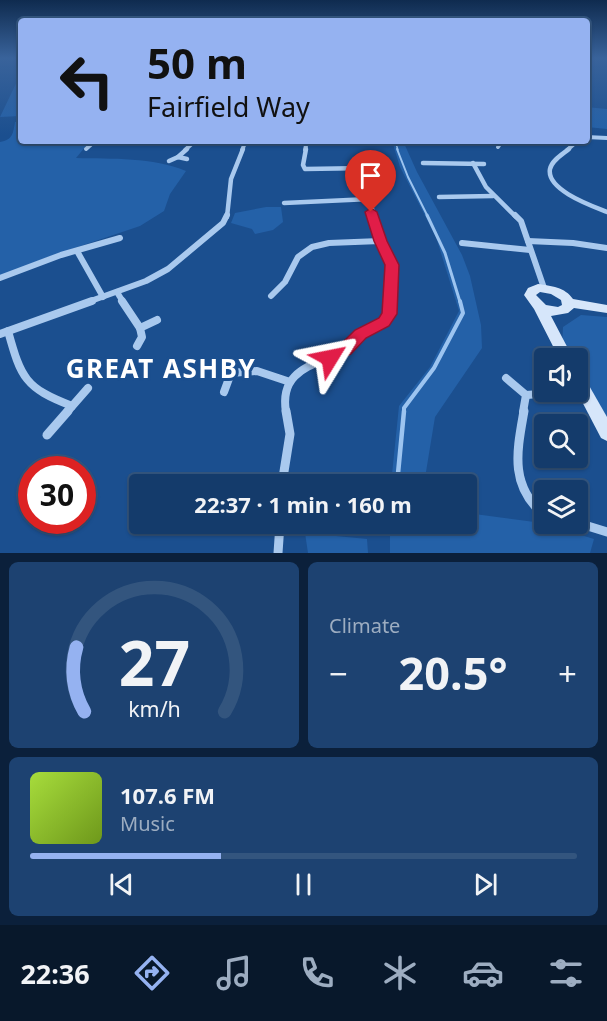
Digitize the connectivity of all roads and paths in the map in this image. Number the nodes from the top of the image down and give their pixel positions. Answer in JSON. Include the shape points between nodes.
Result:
{"nodes":[{"id":1,"x":590,"y":137,"type":"edge"},
{"id":2,"x":607,"y":138,"type":"edge"},
{"id":3,"x":92,"y":144,"type":"edge"},
{"id":4,"x":192,"y":144,"type":"edge"},
{"id":5,"x":245,"y":144,"type":"edge"},
{"id":6,"x":307,"y":144,"type":"edge"},
{"id":7,"x":500,"y":144,"type":"edge"},
{"id":8,"x":573,"y":144,"type":"edge"},
{"id":9,"x":498,"y":147,"type":"dead end"},
{"id":10,"x":86,"y":149,"type":"dead end"},
{"id":11,"x":178,"y":157,"type":"junction"},
{"id":12,"x":187,"y":159,"type":"dead end"},
{"id":13,"x":169,"y":161,"type":"dead end"},
{"id":14,"x":423,"y":163,"type":"dead end"},
{"id":15,"x":473,"y":164,"type":"junction"},
{"id":16,"x":484,"y":164,"type":"dead end"},
{"id":17,"x":368,"y":168,"type":"dead end"},
{"id":18,"x":354,"y":169,"type":"junction"},
{"id":19,"x":494,"y":195,"type":"junction"},
{"id":20,"x":439,"y":197,"type":"dead end"},
{"id":21,"x":370,"y":199,"type":"junction"},
{"id":22,"x":284,"y":204,"type":"dead end"},
{"id":23,"x":607,"y":212,"type":"edge"},
{"id":24,"x":120,"y":238,"type":"dead end"},
{"id":25,"x":380,"y":241,"type":"junction"},
{"id":26,"x":528,"y":242,"type":"junction"},
{"id":27,"x":462,"y":243,"type":"dead end"},
{"id":28,"x":607,"y":248,"type":"edge"},
{"id":29,"x":530,"y":250,"type":"junction"},
{"id":30,"x":77,"y":251,"type":"junction"},
{"id":31,"x":0,"y":278,"type":"edge"},
{"id":32,"x":544,"y":288,"type":"junction"},
{"id":33,"x":117,"y":292,"type":"junction"},
{"id":34,"x":271,"y":296,"type":"dead end"},
{"id":35,"x":103,"y":297,"type":"junction"},
{"id":36,"x":569,"y":303,"type":"junction"},
{"id":37,"x":607,"y":309,"type":"edge"},
{"id":38,"x":547,"y":310,"type":"junction"},
{"id":39,"x":157,"y":320,"type":"dead end"},
{"id":40,"x":140,"y":328,"type":"junction"},
{"id":41,"x":4,"y":333,"type":"edge"},
{"id":42,"x":137,"y":346,"type":"dead end"},
{"id":43,"x":560,"y":348,"type":"edge"},
{"id":44,"x":506,"y":378,"type":"dead end"},
{"id":45,"x":290,"y":382,"type":"junction"},
{"id":46,"x":88,"y":388,"type":"dead end"},
{"id":47,"x":224,"y":392,"type":"dead end"},
{"id":48,"x":534,"y":394,"type":"edge"},
{"id":49,"x":526,"y":395,"type":"junction"},
{"id":50,"x":588,"y":398,"type":"edge"},
{"id":51,"x":72,"y":406,"type":"junction"},
{"id":52,"x":607,"y":433,"type":"edge"},
{"id":53,"x":47,"y":435,"type":"dead end"},
{"id":54,"x":284,"y":474,"type":"edge"},
{"id":55,"x":534,"y":506,"type":"edge"},
{"id":56,"x":588,"y":526,"type":"edge"},
{"id":57,"x":607,"y":532,"type":"edge"},
{"id":58,"x":279,"y":534,"type":"edge"},
{"id":59,"x":278,"y":553,"type":"edge"}],
"edges":[{"from":1,"to":2,"type":"street"},
{"from":3,"to":10,"type":"street"},
{"from":4,"to":11,"type":"street"},
{"from":5,"to":33,"type":"street","via":[[230,183],[227,218],[223,223],[163,273]]},
{"from":6,"to":18,"type":"street","via":[[305,170]]},
{"from":7,"to":9,"type":"street"},
{"from":8,"to":23,"type":"street","via":[[551,166],[551,178],[572,197]]},
{"from":11,"to":12,"type":"street"},
{"from":11,"to":13,"type":"street"},
{"from":14,"to":15,"type":"street"},
{"from":15,"to":16,"type":"street"},
{"from":15,"to":19,"type":"street"},
{"from":17,"to":18,"type":"street"},
{"from":18,"to":21,"type":"street"},
{"from":19,"to":20,"type":"street"},
{"from":19,"to":26,"type":"street","via":[[521,221]]},
{"from":21,"to":22,"type":"street"},
{"from":21,"to":25,"type":"street"},
{"from":24,"to":30,"type":"street"},
{"from":25,"to":34,"type":"street","via":[[312,247],[298,257],[285,282]]},
{"from":25,"to":45,"type":"street","via":[[392,265],[387,318],[360,334],[339,354],[306,366]]},
{"from":26,"to":28,"type":"street"},
{"from":26,"to":29,"type":"street"},
{"from":27,"to":29,"type":"street"},
{"from":29,"to":32,"type":"street"},
{"from":30,"to":31,"type":"street"},
{"from":30,"to":35,"type":"street"},
{"from":32,"to":36,"type":"street","via":[[560,293]]},
{"from":32,"to":38,"type":"street","via":[[530,295],[535,304]]},
{"from":33,"to":35,"type":"street"},
{"from":33,"to":40,"type":"street"},
{"from":35,"to":41,"type":"street"},
{"from":36,"to":37,"type":"street"},
{"from":36,"to":38,"type":"street","via":[[566,310]]},
{"from":38,"to":43,"type":"street"},
{"from":39,"to":40,"type":"street"},
{"from":40,"to":42,"type":"street","via":[[142,337]]},
{"from":41,"to":51,"type":"street","via":[[22,377],[41,394]]},
{"from":44,"to":49,"type":"street"},
{"from":45,"to":47,"type":"street","via":[[257,371],[231,373]]},
{"from":45,"to":54,"type":"street","via":[[284,399],[290,434]]},
{"from":46,"to":51,"type":"street"},
{"from":48,"to":49,"type":"street"},
{"from":49,"to":55,"type":"street","via":[[518,475]]},
{"from":50,"to":52,"type":"street"},
{"from":51,"to":53,"type":"street"},
{"from":56,"to":57,"type":"street"},
{"from":58,"to":59,"type":"street"}]}
